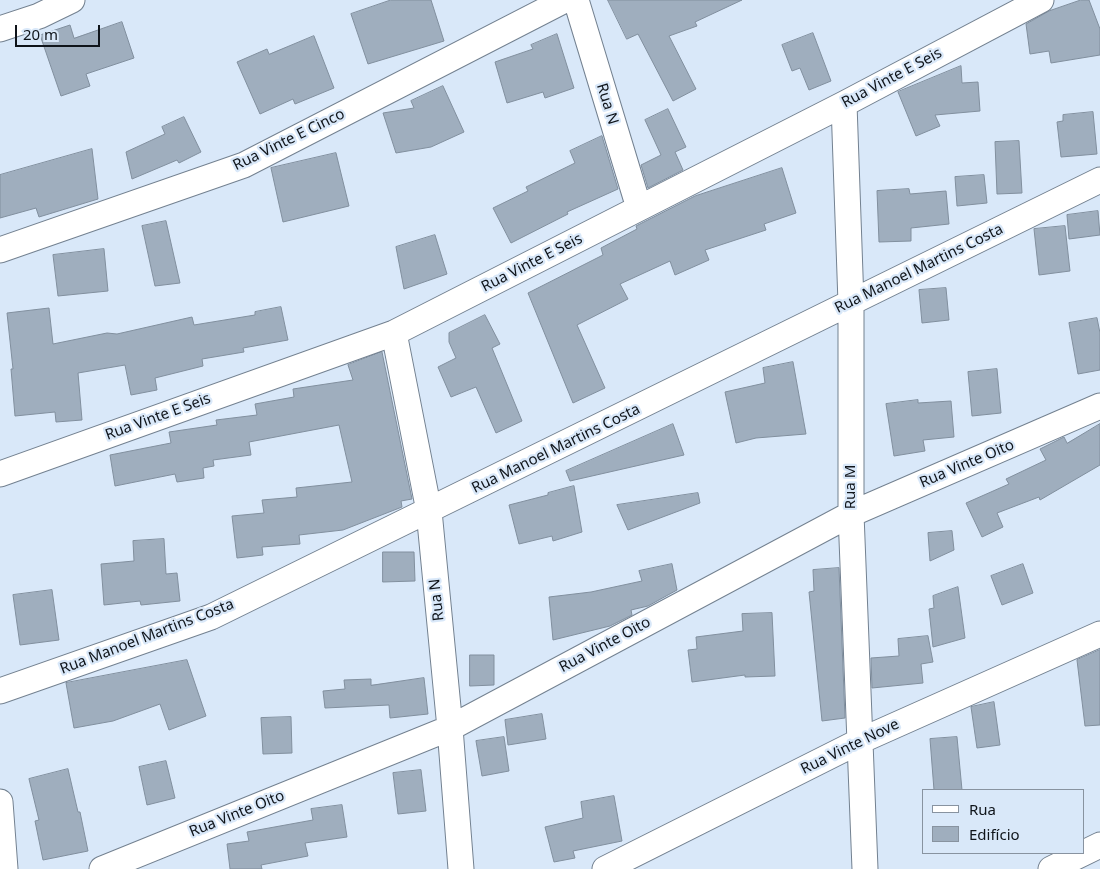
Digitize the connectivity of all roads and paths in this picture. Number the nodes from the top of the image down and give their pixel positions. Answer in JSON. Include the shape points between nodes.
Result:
{"nodes":[{"id":1,"x":72,"y":0,"type":"edge"},
{"id":2,"x":566,"y":0,"type":"edge"},
{"id":3,"x":576,"y":0,"type":"edge"},
{"id":4,"x":1041,"y":0,"type":"edge"},
{"id":5,"x":36,"y":8,"type":"edge"},
{"id":6,"x":0,"y":29,"type":"edge"},
{"id":7,"x":844,"y":104,"type":"junction"},
{"id":8,"x":1100,"y":180,"type":"edge"},
{"id":9,"x":639,"y":208,"type":"junction"},
{"id":10,"x":0,"y":250,"type":"edge"},
{"id":11,"x":851,"y":303,"type":"junction"},
{"id":12,"x":394,"y":333,"type":"junction"},
{"id":13,"x":1100,"y":406,"type":"edge"},
{"id":14,"x":0,"y":474,"type":"edge"},
{"id":15,"x":429,"y":511,"type":"junction"},
{"id":16,"x":851,"y":514,"type":"junction"},
{"id":17,"x":1100,"y":634,"type":"edge"},
{"id":18,"x":0,"y":691,"type":"edge"},
{"id":19,"x":450,"y":728,"type":"junction"},
{"id":20,"x":860,"y":741,"type":"junction"},
{"id":21,"x":0,"y":802,"type":"edge"},
{"id":22,"x":1100,"y":845,"type":"edge"},
{"id":23,"x":1085,"y":852,"type":"edge"},
{"id":24,"x":1082,"y":854,"type":"edge"},
{"id":25,"x":5,"y":869,"type":"edge"},
{"id":26,"x":102,"y":869,"type":"edge"},
{"id":27,"x":461,"y":869,"type":"edge"},
{"id":28,"x":605,"y":869,"type":"edge"},
{"id":29,"x":865,"y":869,"type":"edge"},
{"id":30,"x":1051,"y":869,"type":"edge"}],
"edges":[{"from":1,"to":5,"type":"street"},
{"from":2,"to":10,"type":"street","name":"Rua Vinte E Cinco","via":[[244,165]]},
{"from":3,"to":9,"type":"street","name":"Rua N"},
{"from":4,"to":7,"type":"street","name":"Rua Vinte E Seis"},
{"from":5,"to":6,"type":"street"},
{"from":7,"to":9,"type":"street","name":"Rua Vinte E Seis"},
{"from":7,"to":11,"type":"street","name":"Rua M"},
{"from":8,"to":11,"type":"street","name":"Rua Manoel Martins Costa"},
{"from":9,"to":12,"type":"street","name":"Rua Vinte E Seis"},
{"from":11,"to":15,"type":"street","name":"Rua Manoel Martins Costa"},
{"from":11,"to":16,"type":"street","name":"Rua M"},
{"from":12,"to":14,"type":"street","name":"Rua Vinte E Seis"},
{"from":12,"to":15,"type":"street","name":"Rua N"},
{"from":13,"to":16,"type":"street","name":"Rua Vinte Oito"},
{"from":15,"to":18,"type":"street","name":"Rua Manoel Martins Costa","via":[[211,617]]},
{"from":15,"to":19,"type":"street","name":"Rua N"},
{"from":16,"to":19,"type":"street","name":"Rua Vinte Oito"},
{"from":16,"to":20,"type":"street","name":"Rua M"},
{"from":17,"to":20,"type":"street","name":"Rua Vinte Nove"},
{"from":19,"to":26,"type":"street","name":"Rua Vinte Oito"},
{"from":19,"to":27,"type":"street","name":"Rua N"},
{"from":20,"to":28,"type":"street","name":"Rua Vinte Nove"},
{"from":20,"to":29,"type":"street","name":"Rua M"},
{"from":21,"to":25,"type":"street"},
{"from":22,"to":23,"type":"street"},
{"from":24,"to":30,"type":"street"}]}
